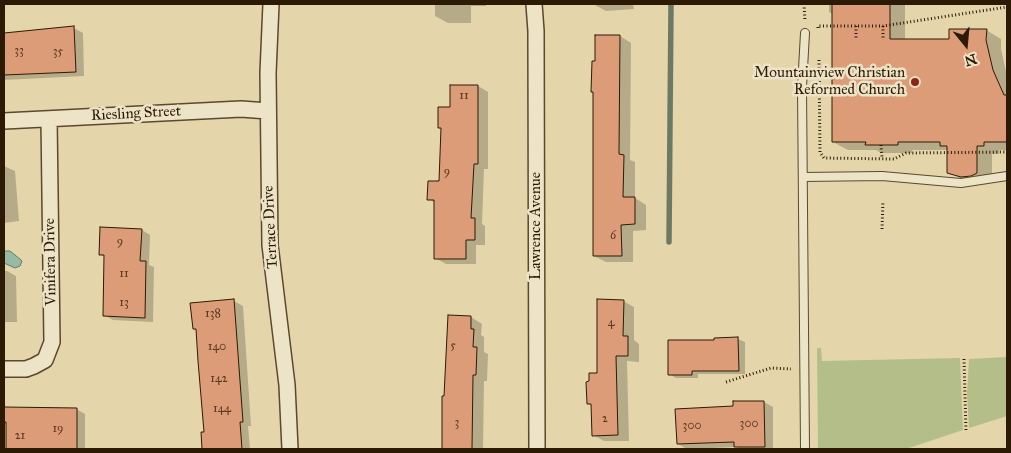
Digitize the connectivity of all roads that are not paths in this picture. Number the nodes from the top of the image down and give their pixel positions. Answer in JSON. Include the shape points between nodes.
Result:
{"nodes":[{"id":1,"x":271,"y":4,"type":"edge"},
{"id":2,"x":534,"y":4,"type":"edge"},
{"id":3,"x":805,"y":33,"type":"dead end"},
{"id":4,"x":268,"y":110,"type":"junction"},
{"id":5,"x":49,"y":119,"type":"junction"},
{"id":6,"x":4,"y":121,"type":"edge"},
{"id":7,"x":803,"y":176,"type":"junction"},
{"id":8,"x":1007,"y":176,"type":"edge"},
{"id":9,"x":4,"y":369,"type":"edge"},
{"id":10,"x":290,"y":449,"type":"edge"},
{"id":11,"x":537,"y":449,"type":"edge"},
{"id":12,"x":805,"y":449,"type":"edge"}],
"edges":[{"from":1,"to":4,"type":"street","name":"Terrace Drive"},
{"from":2,"to":11,"type":"street","name":"Lawrence Avenue"},
{"from":3,"to":7,"type":"lane"},
{"from":4,"to":5,"type":"street","name":"Riesling Street"},
{"from":4,"to":10,"type":"street","name":"Terrace Drive","via":[[270,245],[287,385]]},
{"from":5,"to":6,"type":"street","name":"Riesling Street"},
{"from":5,"to":9,"type":"street","name":"Vinifera Drive","via":[[52,342],[45,360],[26,369]]},
{"from":7,"to":8,"type":"lane","via":[[882,176],[961,183]]},
{"from":7,"to":12,"type":"lane"}]}
